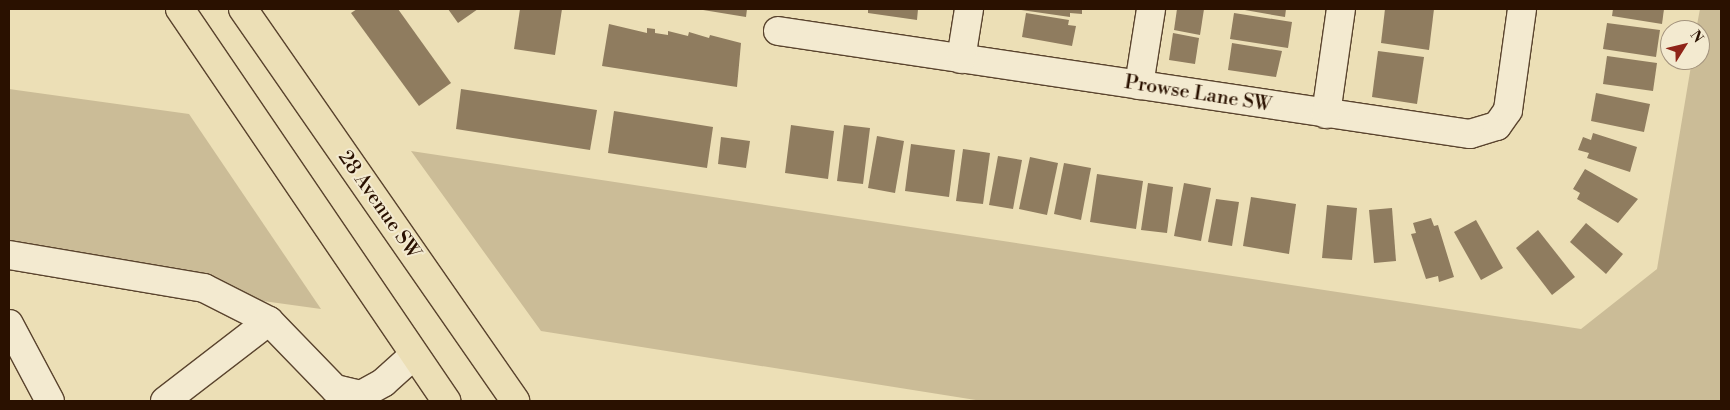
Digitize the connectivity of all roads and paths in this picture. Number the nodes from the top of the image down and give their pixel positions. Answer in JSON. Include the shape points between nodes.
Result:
{"nodes":[{"id":1,"x":180,"y":9,"type":"edge"},
{"id":2,"x":243,"y":9,"type":"edge"},
{"id":3,"x":969,"y":9,"type":"edge"},
{"id":4,"x":1151,"y":9,"type":"edge"},
{"id":5,"x":1341,"y":9,"type":"edge"},
{"id":6,"x":1522,"y":9,"type":"edge"},
{"id":7,"x":778,"y":31,"type":"dead end"},
{"id":8,"x":961,"y":59,"type":"junction"},
{"id":9,"x":1139,"y":85,"type":"junction"},
{"id":10,"x":1326,"y":114,"type":"junction"},
{"id":11,"x":9,"y":255,"type":"edge"},
{"id":12,"x":269,"y":321,"type":"junction"},
{"id":13,"x":9,"y":324,"type":"edge"},
{"id":14,"x":414,"y":355,"type":"junction"},
{"id":15,"x":50,"y":401,"type":"edge"},
{"id":16,"x":165,"y":401,"type":"edge"},
{"id":17,"x":446,"y":401,"type":"edge"},
{"id":18,"x":515,"y":401,"type":"edge"}],
"edges":[{"from":1,"to":14,"type":"main road"},
{"from":2,"to":18,"type":"main road","name":"28 Avenue SW"},
{"from":3,"to":8,"type":"street"},
{"from":4,"to":9,"type":"street"},
{"from":5,"to":10,"type":"street"},
{"from":6,"to":10,"type":"street","name":"Prowse Lane SW","via":[[1508,110],[1497,126],[1470,134]]},
{"from":7,"to":8,"type":"street","name":"Prowse Lane SW"},
{"from":8,"to":9,"type":"street","name":"Prowse Lane SW"},
{"from":9,"to":10,"type":"street","name":"Prowse Lane SW"},
{"from":11,"to":12,"type":"street","via":[[204,288]]},
{"from":12,"to":14,"type":"street","via":[[335,389],[361,395],[384,382]]},
{"from":12,"to":16,"type":"street"},
{"from":13,"to":15,"type":"street"},
{"from":14,"to":17,"type":"main road"}]}
